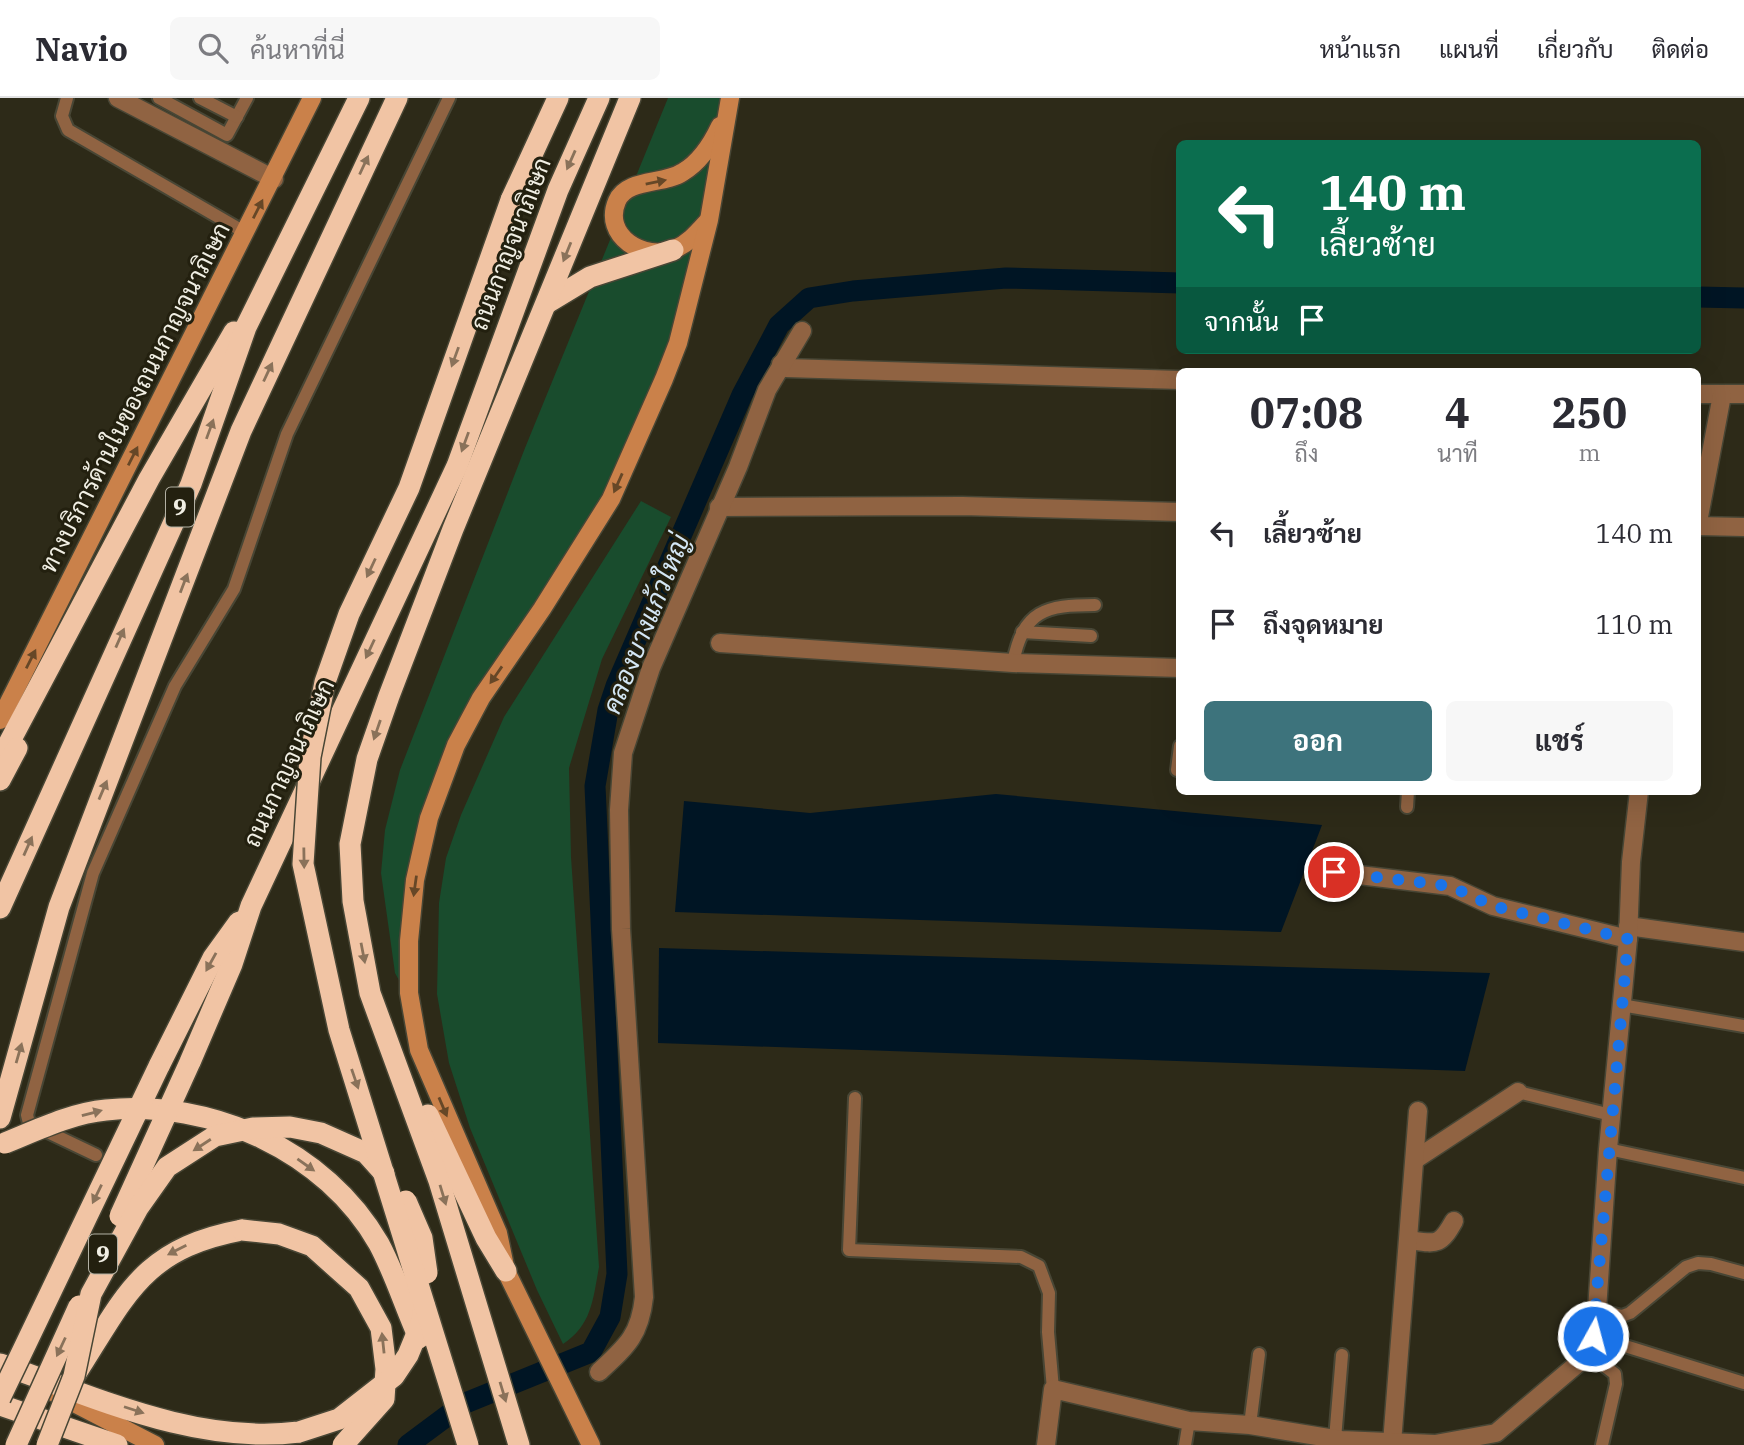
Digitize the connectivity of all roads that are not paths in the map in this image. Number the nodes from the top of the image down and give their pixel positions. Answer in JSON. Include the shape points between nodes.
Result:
{"nodes":[{"id":1,"x":67,"y":98,"type":"edge"},
{"id":2,"x":118,"y":98,"type":"edge"},
{"id":3,"x":159,"y":98,"type":"edge"},
{"id":4,"x":200,"y":98,"type":"edge"},
{"id":5,"x":247,"y":98,"type":"edge"},
{"id":6,"x":312,"y":98,"type":"edge"},
{"id":7,"x":345,"y":98,"type":"edge"},
{"id":8,"x":359,"y":98,"type":"edge"},
{"id":9,"x":397,"y":98,"type":"edge"},
{"id":10,"x":449,"y":98,"type":"edge"},
{"id":11,"x":558,"y":98,"type":"edge"},
{"id":12,"x":599,"y":98,"type":"edge"},
{"id":13,"x":630,"y":98,"type":"edge"},
{"id":14,"x":728,"y":106,"type":"edge"},
{"id":15,"x":237,"y":117,"type":"junction"},
{"id":16,"x":274,"y":179,"type":"junction"},
{"id":17,"x":709,"y":220,"type":"junction"},
{"id":18,"x":246,"y":233,"type":"junction"},
{"id":19,"x":673,"y":250,"type":"junction"},
{"id":20,"x":547,"y":303,"type":"junction"},
{"id":21,"x":246,"y":327,"type":"junction"},
{"id":22,"x":802,"y":331,"type":"dead end"},
{"id":23,"x":781,"y":364,"type":"junction"},
{"id":24,"x":1176,"y":380,"type":"edge"},
{"id":25,"x":1701,"y":394,"type":"edge"},
{"id":26,"x":1744,"y":394,"type":"edge"},
{"id":27,"x":1722,"y":395,"type":"junction"},
{"id":28,"x":719,"y":507,"type":"junction"},
{"id":29,"x":1701,"y":508,"type":"edge"},
{"id":30,"x":1176,"y":512,"type":"edge"},
{"id":31,"x":1701,"y":524,"type":"edge"},
{"id":32,"x":1744,"y":527,"type":"edge"},
{"id":33,"x":1095,"y":605,"type":"dead end"},
{"id":34,"x":1022,"y":632,"type":"junction"},
{"id":35,"x":1091,"y":636,"type":"dead end"},
{"id":36,"x":720,"y":643,"type":"dead end"},
{"id":37,"x":1013,"y":663,"type":"junction"},
{"id":38,"x":1176,"y":668,"type":"edge"},
{"id":39,"x":0,"y":719,"type":"edge"},
{"id":40,"x":0,"y":760,"type":"edge"},
{"id":41,"x":0,"y":780,"type":"edge"},
{"id":42,"x":1408,"y":795,"type":"edge"},
{"id":43,"x":1639,"y":795,"type":"edge"},
{"id":44,"x":1407,"y":807,"type":"dead end"},
{"id":45,"x":1334,"y":872,"type":"dead end"},
{"id":46,"x":251,"y":906,"type":"junction"},
{"id":47,"x":0,"y":908,"type":"edge"},
{"id":48,"x":1628,"y":932,"type":"junction"},
{"id":49,"x":1744,"y":942,"type":"edge"},
{"id":50,"x":370,"y":993,"type":"junction"},
{"id":51,"x":1621,"y":1005,"type":"junction"},
{"id":52,"x":1744,"y":1026,"type":"edge"},
{"id":53,"x":1518,"y":1092,"type":"joint"},
{"id":54,"x":855,"y":1098,"type":"dead end"},
{"id":55,"x":1418,"y":1111,"type":"dead end"},
{"id":56,"x":1611,"y":1115,"type":"junction"},
{"id":57,"x":0,"y":1118,"type":"edge"},
{"id":58,"x":0,"y":1147,"type":"edge"},
{"id":59,"x":1608,"y":1149,"type":"junction"},
{"id":60,"x":96,"y":1155,"type":"dead end"},
{"id":61,"x":1416,"y":1159,"type":"junction"},
{"id":62,"x":1744,"y":1178,"type":"edge"},
{"id":63,"x":1454,"y":1221,"type":"dead end"},
{"id":64,"x":1409,"y":1240,"type":"junction"},
{"id":65,"x":506,"y":1270,"type":"junction"},
{"id":66,"x":1744,"y":1273,"type":"edge"},
{"id":67,"x":1597,"y":1310,"type":"junction"},
{"id":68,"x":1591,"y":1345,"type":"junction"},
{"id":69,"x":1259,"y":1354,"type":"dead end"},
{"id":70,"x":1342,"y":1355,"type":"dead end"},
{"id":71,"x":0,"y":1364,"type":"edge"},
{"id":72,"x":599,"y":1371,"type":"dead end"},
{"id":73,"x":74,"y":1376,"type":"junction"},
{"id":74,"x":1744,"y":1383,"type":"edge"},
{"id":75,"x":1053,"y":1389,"type":"junction"},
{"id":76,"x":0,"y":1398,"type":"edge"},
{"id":77,"x":0,"y":1405,"type":"edge"},
{"id":78,"x":1189,"y":1421,"type":"junction"},
{"id":79,"x":1250,"y":1425,"type":"junction"},
{"id":80,"x":1335,"y":1439,"type":"junction"},
{"id":81,"x":1392,"y":1443,"type":"junction"},
{"id":82,"x":16,"y":1445,"type":"edge"},
{"id":83,"x":47,"y":1445,"type":"edge"},
{"id":84,"x":117,"y":1445,"type":"edge"},
{"id":85,"x":155,"y":1445,"type":"edge"},
{"id":86,"x":343,"y":1445,"type":"edge"},
{"id":87,"x":467,"y":1445,"type":"edge"},
{"id":88,"x":519,"y":1445,"type":"edge"},
{"id":89,"x":591,"y":1445,"type":"edge"},
{"id":90,"x":1046,"y":1445,"type":"edge"},
{"id":91,"x":1185,"y":1445,"type":"edge"},
{"id":92,"x":1602,"y":1445,"type":"edge"}],
"edges":[{"from":1,"to":18,"type":"lane","via":[[62,116],[68,130]]},
{"from":2,"to":16,"type":"street"},
{"from":3,"to":15,"type":"lane","via":[[227,135]]},
{"from":4,"to":15,"type":"lane"},
{"from":5,"to":15,"type":"lane"},
{"from":6,"to":16,"type":"main road","name":"ทางบริการด้านในของถนนกาญจนาภิเษก"},
{"from":7,"to":40,"type":"highway","via":[[236,329],[149,479]]},
{"from":8,"to":21,"type":"highway","number":"9"},
{"from":57,"to":9,"type":"highway","one_way":true,"via":[[60,907],[241,431]]},
{"from":10,"to":60,"type":"lane","via":[[287,434],[234,589],[175,686],[93,873],[27,1115],[29,1123]]},
{"from":11,"to":87,"type":"highway","one_way":true,"bridge":true,"via":[[511,200],[409,488],[349,614],[325,682],[310,757],[303,864],[339,1030]]},
{"from":12,"to":46,"type":"highway","name":"ถนนกาญจนาภิเษก","number":"9","one_way":true,"via":[[558,190],[457,466]]},
{"from":13,"to":20,"type":"highway","one_way":true},
{"from":14,"to":17,"type":"main road"},
{"from":19,"to":14,"type":"main road","one_way":true,"via":[[639,249],[622,240],[613,223],[616,203],[622,191],[685,172],[711,144]]},
{"from":18,"to":16,"type":"main road","name":"ทางบริการด้านในของถนนกาญจนาภิเษก","one_way":true},
{"from":17,"to":19,"type":"main road"},
{"from":17,"to":65,"type":"main road","one_way":true,"via":[[678,343],[646,421],[611,499],[481,698],[456,745],[429,818],[415,880],[409,993],[419,1050],[498,1233]]},
{"from":39,"to":18,"type":"main road","name":"ทางบริการด้านในของถนนกาญจนาภิเษก","one_way":true},
{"from":19,"to":20,"type":"highway","via":[[590,277]]},
{"from":20,"to":50,"type":"highway","one_way":true,"via":[[453,529],[367,759],[350,844],[353,901]]},
{"from":21,"to":41,"type":"highway","via":[[165,466]]},
{"from":47,"to":21,"type":"highway","number":"9","one_way":true,"via":[[191,484]]},
{"from":22,"to":23,"type":"street"},
{"from":23,"to":24,"type":"street","via":[[786,368]]},
{"from":23,"to":28,"type":"street"},
{"from":25,"to":27,"type":"street"},
{"from":26,"to":27,"type":"street"},
{"from":27,"to":29,"type":"street"},
{"from":28,"to":30,"type":"street","via":[[962,506]]},
{"from":28,"to":72,"type":"street","via":[[651,668],[623,753],[621,929],[644,1297],[635,1335]]},
{"from":31,"to":32,"type":"street"},
{"from":33,"to":34,"type":"lane","via":[[1050,608]]},
{"from":34,"to":35,"type":"lane"},
{"from":34,"to":37,"type":"lane"},
{"from":36,"to":37,"type":"street"},
{"from":37,"to":38,"type":"street"},
{"from":42,"to":44,"type":"lane"},
{"from":43,"to":48,"type":"street"},
{"from":45,"to":48,"type":"street","via":[[1450,886],[1493,906]]},
{"from":46,"to":76,"type":"highway","one_way":true,"bridge":true,"via":[[213,958]]},
{"from":46,"to":82,"type":"highway","name":"ถนนกาญจนาภิเษก","number":"9","one_way":true,"bridge":true,"via":[[190,1062]]},
{"from":48,"to":49,"type":"street"},
{"from":48,"to":51,"type":"street"},
{"from":50,"to":65,"type":"highway","via":[[486,1238]]},
{"from":50,"to":88,"type":"highway","one_way":true,"via":[[439,1181]]},
{"from":51,"to":52,"type":"lane"},
{"from":51,"to":56,"type":"street"},
{"from":53,"to":56,"type":"lane"},
{"from":53,"to":61,"type":"street"},
{"from":54,"to":75,"type":"lane","via":[[849,1250],[1021,1257],[1039,1266],[1049,1293]]},
{"from":55,"to":61,"type":"street"},
{"from":56,"to":59,"type":"street"},
{"from":58,"to":87,"type":"highway","one_way":true,"bridge":true,"via":[[55,1123],[104,1110],[153,1108],[217,1119],[294,1157],[326,1179],[378,1243]]},
{"from":59,"to":62,"type":"lane"},
{"from":59,"to":67,"type":"street"},
{"from":61,"to":64,"type":"street"},
{"from":63,"to":64,"type":"street","via":[[1434,1244]]},
{"from":64,"to":81,"type":"street"},
{"from":65,"to":89,"type":"main road"},
{"from":66,"to":67,"type":"lane","via":[[1698,1263],[1686,1267],[1630,1313],[1622,1316]]},
{"from":67,"to":68,"type":"street"},
{"from":68,"to":74,"type":"lane"},
{"from":68,"to":81,"type":"street","via":[[1496,1433],[1435,1444]]},
{"from":68,"to":92,"type":"lane","via":[[1615,1374]]},
{"from":69,"to":79,"type":"lane"},
{"from":70,"to":80,"type":"lane"},
{"from":71,"to":73,"type":"highway","one_way":true,"bridge":true,"via":[[168,1421],[223,1434],[265,1437],[299,1433],[339,1419],[394,1376],[422,1321],[427,1277],[422,1238],[403,1195],[366,1153],[321,1133],[290,1127],[215,1136],[167,1167],[138,1208],[91,1294]]},
{"from":71,"to":85,"type":"main road"},
{"from":73,"to":83,"type":"highway","bridge":true},
{"from":86,"to":73,"type":"highway","one_way":true,"bridge":true,"via":[[384,1399],[381,1328],[359,1288],[340,1269],[312,1246],[279,1234],[242,1230],[203,1237],[170,1252],[146,1270]]},
{"from":75,"to":78,"type":"street"},
{"from":75,"to":90,"type":"street"},
{"from":77,"to":84,"type":"highway"},
{"from":78,"to":79,"type":"street"},
{"from":78,"to":91,"type":"lane"},
{"from":79,"to":80,"type":"street"},
{"from":80,"to":81,"type":"street"}]}
